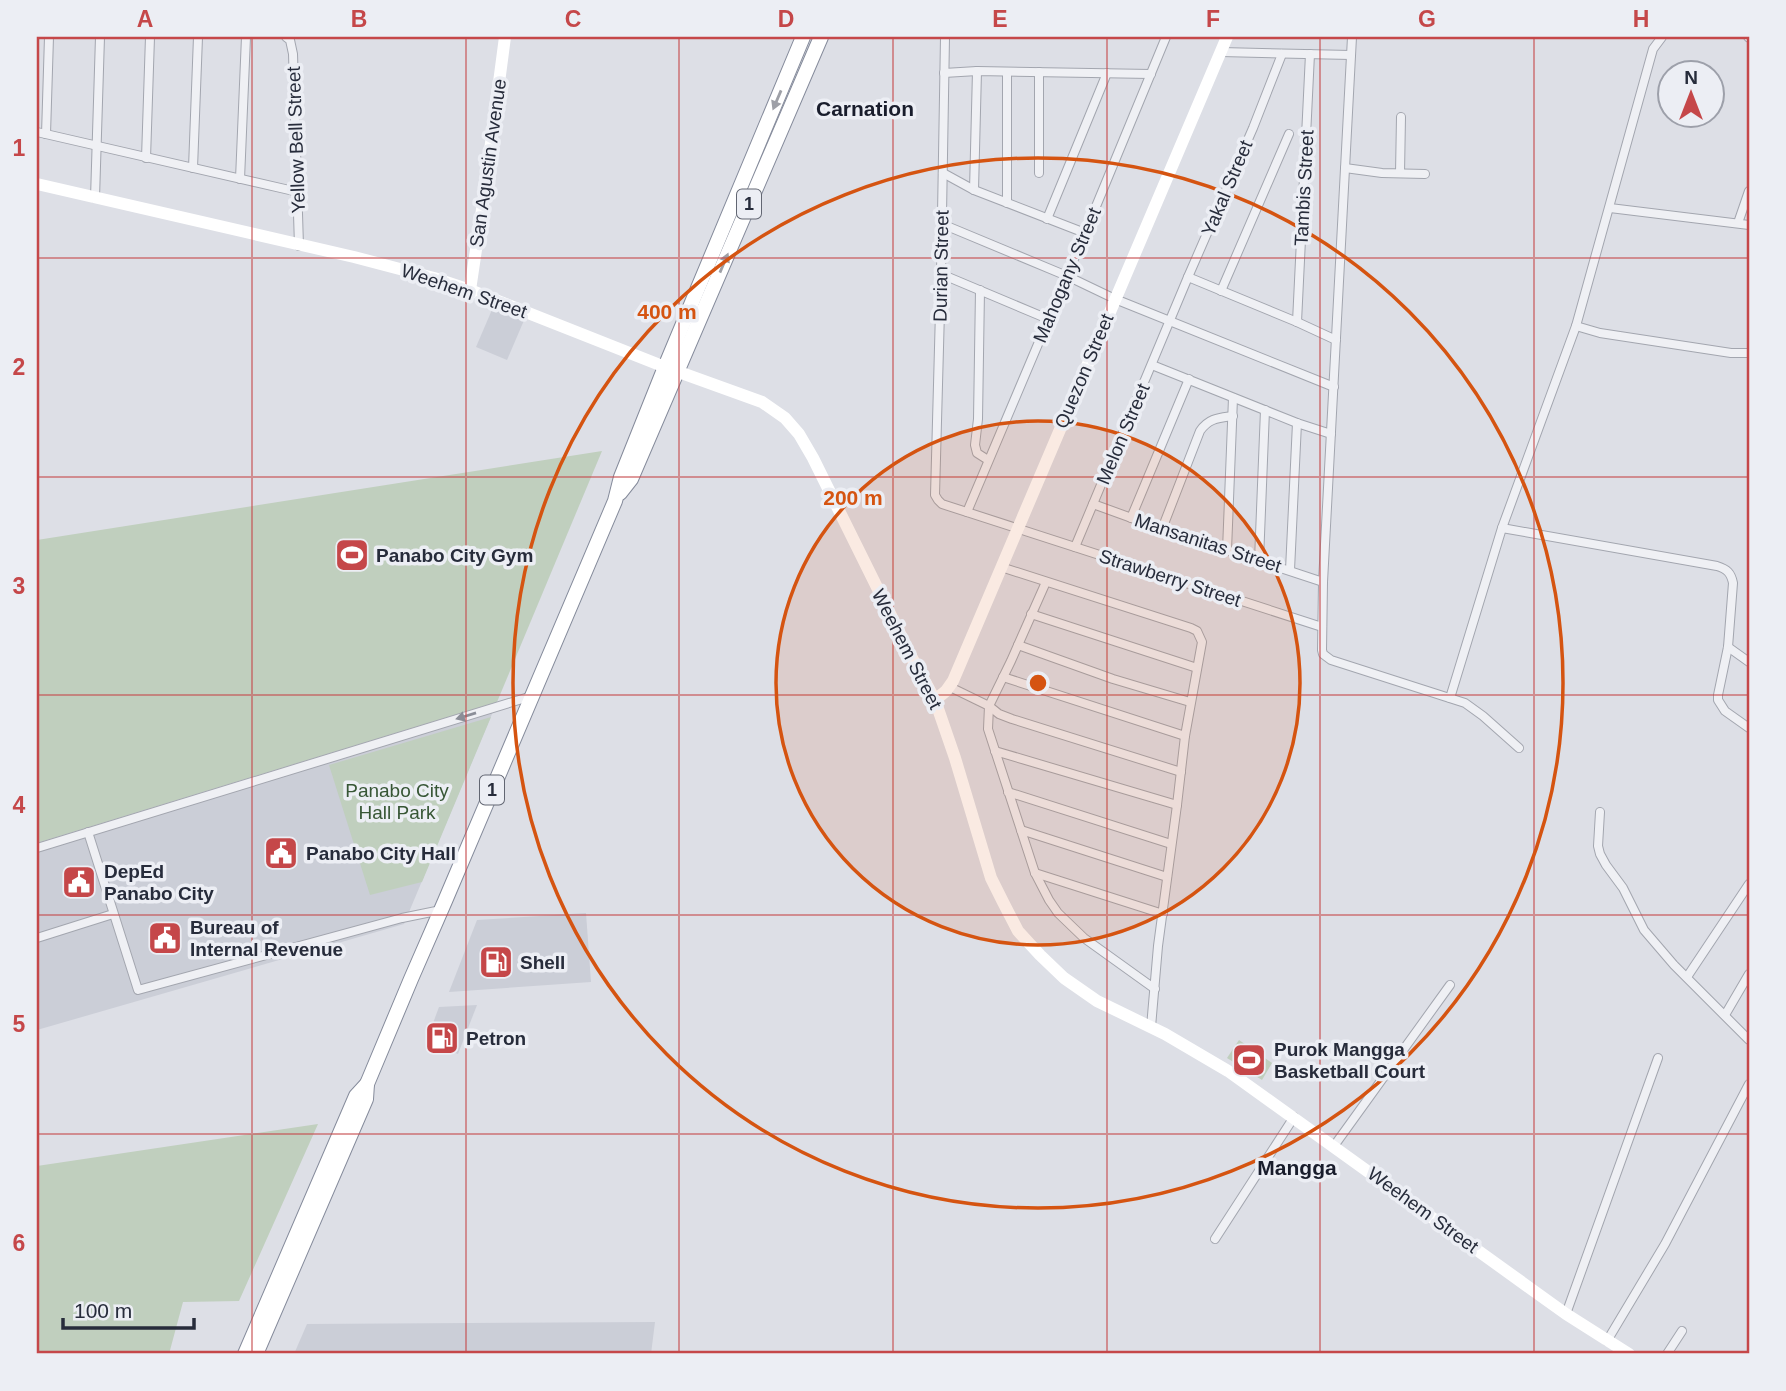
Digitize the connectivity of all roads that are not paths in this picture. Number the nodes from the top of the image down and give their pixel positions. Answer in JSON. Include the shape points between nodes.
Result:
{"nodes":[{"id":1,"x":49,"y":37,"type":"edge"},
{"id":2,"x":100,"y":37,"type":"edge"},
{"id":3,"x":150,"y":37,"type":"edge"},
{"id":4,"x":198,"y":37,"type":"edge"},
{"id":5,"x":246,"y":37,"type":"edge"},
{"id":6,"x":286,"y":37,"type":"edge"},
{"id":7,"x":505,"y":37,"type":"edge"},
{"id":8,"x":803,"y":37,"type":"edge"},
{"id":9,"x":821,"y":37,"type":"edge"},
{"id":10,"x":945,"y":37,"type":"edge"},
{"id":11,"x":1166,"y":37,"type":"edge"},
{"id":12,"x":1227,"y":37,"type":"edge"},
{"id":13,"x":1352,"y":37,"type":"edge"},
{"id":14,"x":1662,"y":37,"type":"edge"},
{"id":15,"x":1221,"y":52,"type":"junction"},
{"id":16,"x":1282,"y":54,"type":"junction"},
{"id":17,"x":1310,"y":54,"type":"junction"},
{"id":18,"x":1351,"y":55,"type":"junction"},
{"id":19,"x":977,"y":71,"type":"junction"},
{"id":20,"x":944,"y":72,"type":"junction"},
{"id":21,"x":1007,"y":72,"type":"junction"},
{"id":22,"x":1039,"y":72,"type":"junction"},
{"id":23,"x":1107,"y":73,"type":"junction"},
{"id":24,"x":1151,"y":74,"type":"junction"},
{"id":25,"x":1401,"y":117,"type":"dead end"},
{"id":26,"x":37,"y":132,"type":"edge"},
{"id":27,"x":46,"y":134,"type":"junction"},
{"id":28,"x":1289,"y":134,"type":"dead end"},
{"id":29,"x":96,"y":146,"type":"junction"},
{"id":30,"x":146,"y":158,"type":"junction"},
{"id":31,"x":193,"y":168,"type":"junction"},
{"id":32,"x":1345,"y":169,"type":"junction"},
{"id":33,"x":943,"y":173,"type":"junction"},
{"id":34,"x":1039,"y":173,"type":"dead end"},
{"id":35,"x":1400,"y":173,"type":"junction"},
{"id":36,"x":1425,"y":174,"type":"dead end"},
{"id":37,"x":240,"y":179,"type":"junction"},
{"id":38,"x":37,"y":184,"type":"edge"},
{"id":39,"x":974,"y":190,"type":"junction"},
{"id":40,"x":1749,"y":191,"type":"edge"},
{"id":41,"x":298,"y":192,"type":"junction"},
{"id":42,"x":95,"y":198,"type":"junction"},
{"id":43,"x":1007,"y":203,"type":"junction"},
{"id":44,"x":1609,"y":208,"type":"junction"},
{"id":45,"x":1047,"y":219,"type":"junction"},
{"id":46,"x":1738,"y":223,"type":"junction"},
{"id":47,"x":942,"y":224,"type":"junction"},
{"id":48,"x":1749,"y":225,"type":"edge"},
{"id":49,"x":1086,"y":233,"type":"junction"},
{"id":50,"x":299,"y":246,"type":"junction"},
{"id":51,"x":941,"y":274,"type":"junction"},
{"id":52,"x":1068,"y":276,"type":"junction"},
{"id":53,"x":1188,"y":277,"type":"junction"},
{"id":54,"x":470,"y":290,"type":"junction"},
{"id":55,"x":979,"y":290,"type":"junction"},
{"id":56,"x":1221,"y":291,"type":"junction"},
{"id":57,"x":1115,"y":299,"type":"junction"},
{"id":58,"x":1048,"y":319,"type":"junction"},
{"id":59,"x":1171,"y":321,"type":"junction"},
{"id":60,"x":1297,"y":322,"type":"junction"},
{"id":61,"x":1576,"y":326,"type":"junction"},
{"id":62,"x":1336,"y":340,"type":"junction"},
{"id":63,"x":1749,"y":353,"type":"edge"},
{"id":64,"x":1152,"y":365,"type":"junction"},
{"id":65,"x":671,"y":369,"type":"junction"},
{"id":66,"x":1189,"y":379,"type":"junction"},
{"id":67,"x":1334,"y":387,"type":"junction"},
{"id":68,"x":1233,"y":398,"type":"junction"},
{"id":69,"x":1265,"y":410,"type":"junction"},
{"id":70,"x":1233,"y":416,"type":"junction"},
{"id":71,"x":1297,"y":423,"type":"junction"},
{"id":72,"x":1331,"y":434,"type":"junction"},
{"id":73,"x":988,"y":460,"type":"junction"},
{"id":74,"x":935,"y":495,"type":"joint"},
{"id":75,"x":1093,"y":504,"type":"junction"},
{"id":76,"x":967,"y":512,"type":"junction"},
{"id":77,"x":1130,"y":518,"type":"junction"},
{"id":78,"x":1017,"y":528,"type":"junction"},
{"id":79,"x":1502,"y":528,"type":"junction"},
{"id":80,"x":1162,"y":529,"type":"junction"},
{"id":81,"x":1075,"y":547,"type":"junction"},
{"id":82,"x":1227,"y":550,"type":"junction"},
{"id":83,"x":1259,"y":560,"type":"junction"},
{"id":84,"x":1001,"y":567,"type":"junction"},
{"id":85,"x":1290,"y":570,"type":"junction"},
{"id":86,"x":1046,"y":582,"type":"junction"},
{"id":87,"x":1323,"y":582,"type":"junction"},
{"id":88,"x":1031,"y":614,"type":"junction"},
{"id":89,"x":1322,"y":627,"type":"junction"},
{"id":90,"x":1018,"y":645,"type":"junction"},
{"id":91,"x":1727,"y":647,"type":"junction"},
{"id":92,"x":1749,"y":662,"type":"edge"},
{"id":93,"x":1197,"y":668,"type":"junction"},
{"id":94,"x":1003,"y":677,"type":"junction"},
{"id":95,"x":950,"y":687,"type":"junction"},
{"id":96,"x":531,"y":696,"type":"junction"},
{"id":97,"x":1450,"y":698,"type":"junction"},
{"id":98,"x":935,"y":700,"type":"junction"},
{"id":99,"x":1190,"y":702,"type":"junction"},
{"id":100,"x":989,"y":706,"type":"junction"},
{"id":101,"x":1749,"y":728,"type":"edge"},
{"id":102,"x":1185,"y":736,"type":"junction"},
{"id":103,"x":1519,"y":748,"type":"dead end"},
{"id":104,"x":995,"y":751,"type":"junction"},
{"id":105,"x":1181,"y":772,"type":"junction"},
{"id":106,"x":1008,"y":792,"type":"junction"},
{"id":107,"x":1177,"y":805,"type":"junction"},
{"id":108,"x":1600,"y":812,"type":"dead end"},
{"id":109,"x":1021,"y":831,"type":"junction"},
{"id":110,"x":88,"y":832,"type":"junction"},
{"id":111,"x":1171,"y":844,"type":"junction"},
{"id":112,"x":37,"y":848,"type":"edge"},
{"id":113,"x":1035,"y":873,"type":"junction"},
{"id":114,"x":1167,"y":877,"type":"junction"},
{"id":115,"x":1749,"y":884,"type":"edge"},
{"id":116,"x":441,"y":911,"type":"junction"},
{"id":117,"x":113,"y":914,"type":"junction"},
{"id":118,"x":1163,"y":914,"type":"junction"},
{"id":119,"x":37,"y":938,"type":"edge"},
{"id":120,"x":1749,"y":974,"type":"edge"},
{"id":121,"x":1687,"y":977,"type":"junction"},
{"id":122,"x":1450,"y":985,"type":"dead end"},
{"id":123,"x":1155,"y":989,"type":"junction"},
{"id":124,"x":1725,"y":1014,"type":"junction"},
{"id":125,"x":1151,"y":1027,"type":"junction"},
{"id":126,"x":1749,"y":1040,"type":"edge"},
{"id":127,"x":1658,"y":1058,"type":"dead end"},
{"id":128,"x":1749,"y":1084,"type":"edge"},
{"id":129,"x":1746,"y":1097,"type":"edge"},
{"id":130,"x":1294,"y":1117,"type":"junction"},
{"id":131,"x":1334,"y":1146,"type":"junction"},
{"id":132,"x":1215,"y":1239,"type":"dead end"},
{"id":133,"x":1566,"y":1314,"type":"junction"},
{"id":134,"x":262,"y":1325,"type":"junction"},
{"id":135,"x":1682,"y":1331,"type":"dead end"},
{"id":136,"x":1607,"y":1340,"type":"junction"},
{"id":137,"x":245,"y":1354,"type":"edge"},
{"id":138,"x":256,"y":1354,"type":"edge"},
{"id":139,"x":1629,"y":1354,"type":"edge"},
{"id":140,"x":1667,"y":1354,"type":"edge"}],
"edges":[{"from":1,"to":27,"type":"street"},
{"from":2,"to":29,"type":"street"},
{"from":3,"to":30,"type":"street"},
{"from":4,"to":31,"type":"street"},
{"from":5,"to":37,"type":"street"},
{"from":6,"to":41,"type":"street","name":"Yellow Bell Street","via":[[293,54]]},
{"from":7,"to":54,"type":"street","name":"San Agustin Avenue"},
{"from":8,"to":65,"type":"highway","number":"1","one_way":true},
{"from":65,"to":9,"type":"highway","number":"1","one_way":true},
{"from":10,"to":20,"type":"street","name":"Durian Street"},
{"from":11,"to":24,"type":"street","name":"Mahogany Street"},
{"from":12,"to":15,"type":"street","name":"Quezon Street"},
{"from":13,"to":18,"type":"street"},
{"from":14,"to":44,"type":"street","via":[[1653,49]]},
{"from":15,"to":16,"type":"street"},
{"from":15,"to":57,"type":"street","name":"Quezon Street"},
{"from":16,"to":17,"type":"street"},
{"from":16,"to":53,"type":"street","name":"Yakal Street"},
{"from":17,"to":18,"type":"street"},
{"from":17,"to":60,"type":"street","name":"Tambis Street"},
{"from":18,"to":32,"type":"street"},
{"from":19,"to":20,"type":"street"},
{"from":19,"to":21,"type":"street"},
{"from":19,"to":39,"type":"street"},
{"from":20,"to":33,"type":"street","name":"Durian Street"},
{"from":21,"to":22,"type":"street"},
{"from":21,"to":43,"type":"street"},
{"from":22,"to":23,"type":"street"},
{"from":22,"to":34,"type":"street"},
{"from":23,"to":24,"type":"street"},
{"from":23,"to":45,"type":"street"},
{"from":24,"to":49,"type":"street","name":"Mahogany Street"},
{"from":25,"to":35,"type":"street"},
{"from":26,"to":27,"type":"street"},
{"from":27,"to":29,"type":"street"},
{"from":28,"to":56,"type":"street"},
{"from":29,"to":30,"type":"street"},
{"from":29,"to":42,"type":"street"},
{"from":30,"to":31,"type":"street"},
{"from":31,"to":37,"type":"street"},
{"from":32,"to":35,"type":"street"},
{"from":32,"to":62,"type":"street"},
{"from":33,"to":39,"type":"street"},
{"from":33,"to":47,"type":"street","name":"Durian Street"},
{"from":35,"to":36,"type":"street"},
{"from":37,"to":41,"type":"street"},
{"from":38,"to":42,"type":"street","name":"Weehem Street"},
{"from":39,"to":43,"type":"street"},
{"from":40,"to":46,"type":"street"},
{"from":41,"to":50,"type":"street","name":"Yellow Bell Street"},
{"from":42,"to":50,"type":"street","name":"Weehem Street"},
{"from":43,"to":45,"type":"street"},
{"from":44,"to":46,"type":"street"},
{"from":44,"to":61,"type":"street"},
{"from":45,"to":49,"type":"street"},
{"from":46,"to":48,"type":"street"},
{"from":47,"to":51,"type":"street","name":"Durian Street"},
{"from":47,"to":52,"type":"street"},
{"from":49,"to":52,"type":"street","name":"Mahogany Street"},
{"from":50,"to":54,"type":"street","name":"Weehem Street"},
{"from":51,"to":55,"type":"street"},
{"from":51,"to":74,"type":"street","name":"Durian Street"},
{"from":52,"to":57,"type":"street"},
{"from":52,"to":58,"type":"street","name":"Mahogany Street"},
{"from":53,"to":56,"type":"street"},
{"from":53,"to":59,"type":"street","name":"Yakal Street"},
{"from":54,"to":65,"type":"street","name":"Weehem Street"},
{"from":55,"to":58,"type":"street"},
{"from":55,"to":73,"type":"street","via":[[975,444],[977,453]]},
{"from":56,"to":60,"type":"street"},
{"from":57,"to":59,"type":"street"},
{"from":57,"to":78,"type":"street","name":"Quezon Street"},
{"from":58,"to":73,"type":"street","name":"Mahogany Street"},
{"from":59,"to":64,"type":"street","name":"Melon Street"},
{"from":59,"to":67,"type":"street"},
{"from":60,"to":62,"type":"street"},
{"from":61,"to":63,"type":"street","via":[[1600,334]]},
{"from":61,"to":79,"type":"street"},
{"from":62,"to":67,"type":"street"},
{"from":64,"to":66,"type":"street"},
{"from":64,"to":75,"type":"street","name":"Melon Street"},
{"from":65,"to":96,"type":"highway","number":"1"},
{"from":65,"to":98,"type":"street","name":"Weehem Street","via":[[762,402],[799,433]]},
{"from":66,"to":68,"type":"street"},
{"from":66,"to":77,"type":"street"},
{"from":67,"to":72,"type":"street"},
{"from":68,"to":69,"type":"street"},
{"from":68,"to":70,"type":"street"},
{"from":69,"to":71,"type":"street"},
{"from":69,"to":83,"type":"street"},
{"from":70,"to":80,"type":"street","via":[[1213,419],[1204,426]]},
{"from":70,"to":82,"type":"street"},
{"from":71,"to":72,"type":"street"},
{"from":71,"to":85,"type":"street"},
{"from":72,"to":87,"type":"street"},
{"from":73,"to":76,"type":"street","name":"Mahogany Street"},
{"from":74,"to":76,"type":"street","name":"Strawberry Street","via":[[942,504]]},
{"from":75,"to":77,"type":"street","name":"Mansanitas Street"},
{"from":75,"to":81,"type":"street","name":"Melon Street"},
{"from":76,"to":78,"type":"street","name":"Strawberry Street"},
{"from":77,"to":80,"type":"street","name":"Mansanitas Street"},
{"from":78,"to":81,"type":"street","name":"Strawberry Street"},
{"from":78,"to":84,"type":"street","name":"Quezon Street"},
{"from":79,"to":91,"type":"street","via":[[1726,569],[1733,583]]},
{"from":79,"to":97,"type":"street"},
{"from":80,"to":82,"type":"street","name":"Mansanitas Street"},
{"from":81,"to":89,"type":"street","name":"Strawberry Street"},
{"from":82,"to":83,"type":"street","name":"Mansanitas Street"},
{"from":83,"to":85,"type":"street","name":"Mansanitas Street"},
{"from":84,"to":86,"type":"street"},
{"from":84,"to":95,"type":"street","name":"Quezon Street"},
{"from":85,"to":87,"type":"street","name":"Mansanitas Street"},
{"from":86,"to":88,"type":"street"},
{"from":86,"to":93,"type":"street","via":[[1197,631],[1202,642]]},
{"from":87,"to":89,"type":"street"},
{"from":88,"to":90,"type":"street"},
{"from":88,"to":93,"type":"street"},
{"from":89,"to":97,"type":"street","via":[[1322,650],[1331,660]]},
{"from":90,"to":94,"type":"street"},
{"from":90,"to":99,"type":"street"},
{"from":91,"to":92,"type":"street"},
{"from":91,"to":101,"type":"street","via":[[1718,701]]},
{"from":93,"to":99,"type":"street"},
{"from":94,"to":100,"type":"street"},
{"from":94,"to":102,"type":"street"},
{"from":95,"to":98,"type":"street","name":"Quezon Street"},
{"from":95,"to":100,"type":"street"},
{"from":96,"to":110,"type":"street","one_way":true},
{"from":96,"to":116,"type":"highway","number":"1"},
{"from":97,"to":103,"type":"street","via":[[1483,716]]},
{"from":98,"to":125,"type":"street","name":"Weehem Street","via":[[991,877],[1018,931],[1079,989]]},
{"from":99,"to":102,"type":"street"},
{"from":100,"to":104,"type":"street"},
{"from":100,"to":105,"type":"street","via":[[1012,719]]},
{"from":102,"to":105,"type":"street"},
{"from":104,"to":106,"type":"street"},
{"from":104,"to":107,"type":"street"},
{"from":105,"to":107,"type":"street"},
{"from":106,"to":109,"type":"street"},
{"from":106,"to":111,"type":"street"},
{"from":107,"to":111,"type":"street"},
{"from":108,"to":121,"type":"street","via":[[1600,854],[1649,937]]},
{"from":109,"to":113,"type":"street"},
{"from":109,"to":114,"type":"street"},
{"from":110,"to":112,"type":"street"},
{"from":110,"to":117,"type":"street"},
{"from":111,"to":114,"type":"street"},
{"from":113,"to":118,"type":"street"},
{"from":113,"to":123,"type":"street","via":[[1058,913],[1105,955]]},
{"from":114,"to":118,"type":"street"},
{"from":115,"to":121,"type":"street"},
{"from":116,"to":117,"type":"street","via":[[138,990]]},
{"from":116,"to":134,"type":"highway","number":"1","via":[[368,1084],[366,1100]]},
{"from":117,"to":119,"type":"street"},
{"from":118,"to":123,"type":"street"},
{"from":120,"to":124,"type":"street"},
{"from":121,"to":124,"type":"street"},
{"from":122,"to":131,"type":"street"},
{"from":123,"to":125,"type":"street"},
{"from":124,"to":126,"type":"street"},
{"from":125,"to":130,"type":"street","name":"Weehem Street","via":[[1228,1071]]},
{"from":127,"to":133,"type":"street"},
{"from":128,"to":129,"type":"street"},
{"from":129,"to":136,"type":"street"},
{"from":130,"to":131,"type":"street","name":"Weehem Street"},
{"from":130,"to":132,"type":"street"},
{"from":131,"to":133,"type":"street","name":"Weehem Street"},
{"from":133,"to":136,"type":"street","name":"Weehem Street"},
{"from":134,"to":137,"type":"highway","number":"1"},
{"from":134,"to":138,"type":"highway","number":"1"},
{"from":135,"to":140,"type":"street"},
{"from":136,"to":139,"type":"street","name":"Weehem Street"}]}
